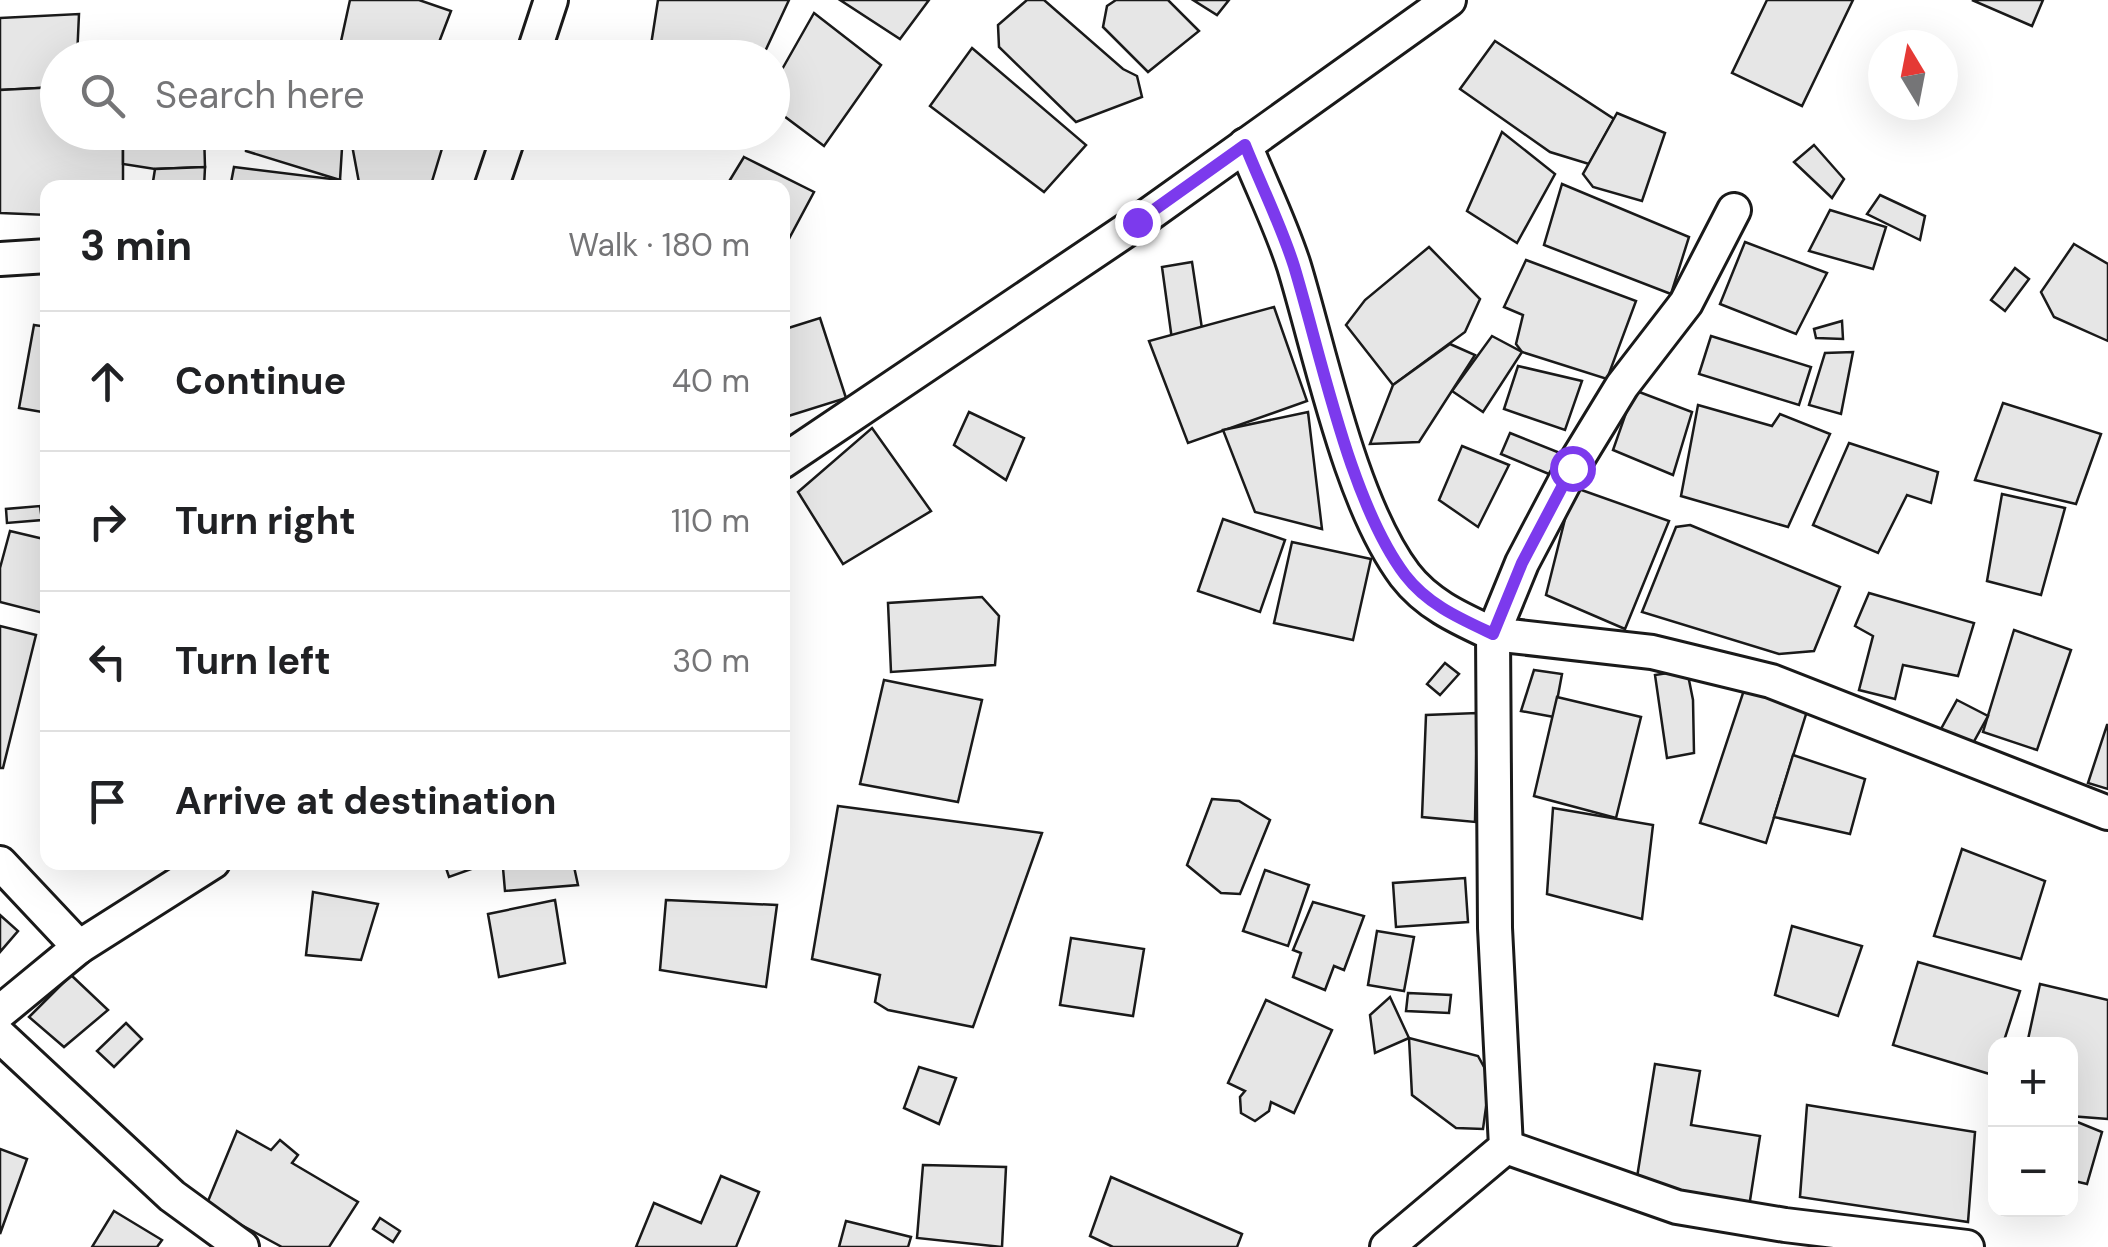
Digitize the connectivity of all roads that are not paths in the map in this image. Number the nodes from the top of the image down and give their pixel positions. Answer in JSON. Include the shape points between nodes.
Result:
{"nodes":[{"id":1,"x":551,"y":0,"type":"edge"},
{"id":2,"x":1449,"y":0,"type":"edge"},
{"id":3,"x":538,"y":40,"type":"edge"},
{"id":4,"x":1245,"y":145,"type":"junction"},
{"id":5,"x":504,"y":150,"type":"edge"},
{"id":6,"x":494,"y":180,"type":"edge"},
{"id":7,"x":1734,"y":210,"type":"dead end"},
{"id":8,"x":40,"y":256,"type":"edge"},
{"id":9,"x":0,"y":259,"type":"edge"},
{"id":10,"x":790,"y":457,"type":"edge"},
{"id":11,"x":1493,"y":634,"type":"junction"},
{"id":12,"x":2108,"y":813,"type":"edge"},
{"id":13,"x":0,"y":863,"type":"edge"},
{"id":14,"x":200,"y":870,"type":"edge"},
{"id":15,"x":79,"y":947,"type":"junction"},
{"id":16,"x":0,"y":1012,"type":"edge"},
{"id":17,"x":0,"y":1036,"type":"edge"},
{"id":18,"x":1506,"y":1147,"type":"junction"},
{"id":19,"x":242,"y":1247,"type":"edge"},
{"id":20,"x":1387,"y":1247,"type":"edge"},
{"id":21,"x":1967,"y":1247,"type":"edge"}],
"edges":[{"from":1,"to":3,"type":"street"},
{"from":2,"to":4,"type":"street"},
{"from":4,"to":10,"type":"street"},
{"from":4,"to":11,"type":"street","via":[[1292,261],[1368,502],[1405,575],[1443,610]]},
{"from":5,"to":6,"type":"street"},
{"from":7,"to":11,"type":"street","via":[[1686,303],[1622,386],[1572,468]]},
{"from":8,"to":9,"type":"street"},
{"from":11,"to":12,"type":"street","via":[[1652,652],[1771,681]]},
{"from":11,"to":18,"type":"street","via":[[1494,928]]},
{"from":13,"to":15,"type":"street"},
{"from":14,"to":15,"type":"street"},
{"from":15,"to":16,"type":"street"},
{"from":17,"to":19,"type":"street","via":[[172,1196]]},
{"from":18,"to":20,"type":"street"},
{"from":18,"to":21,"type":"street","via":[[1677,1207]]}]}
